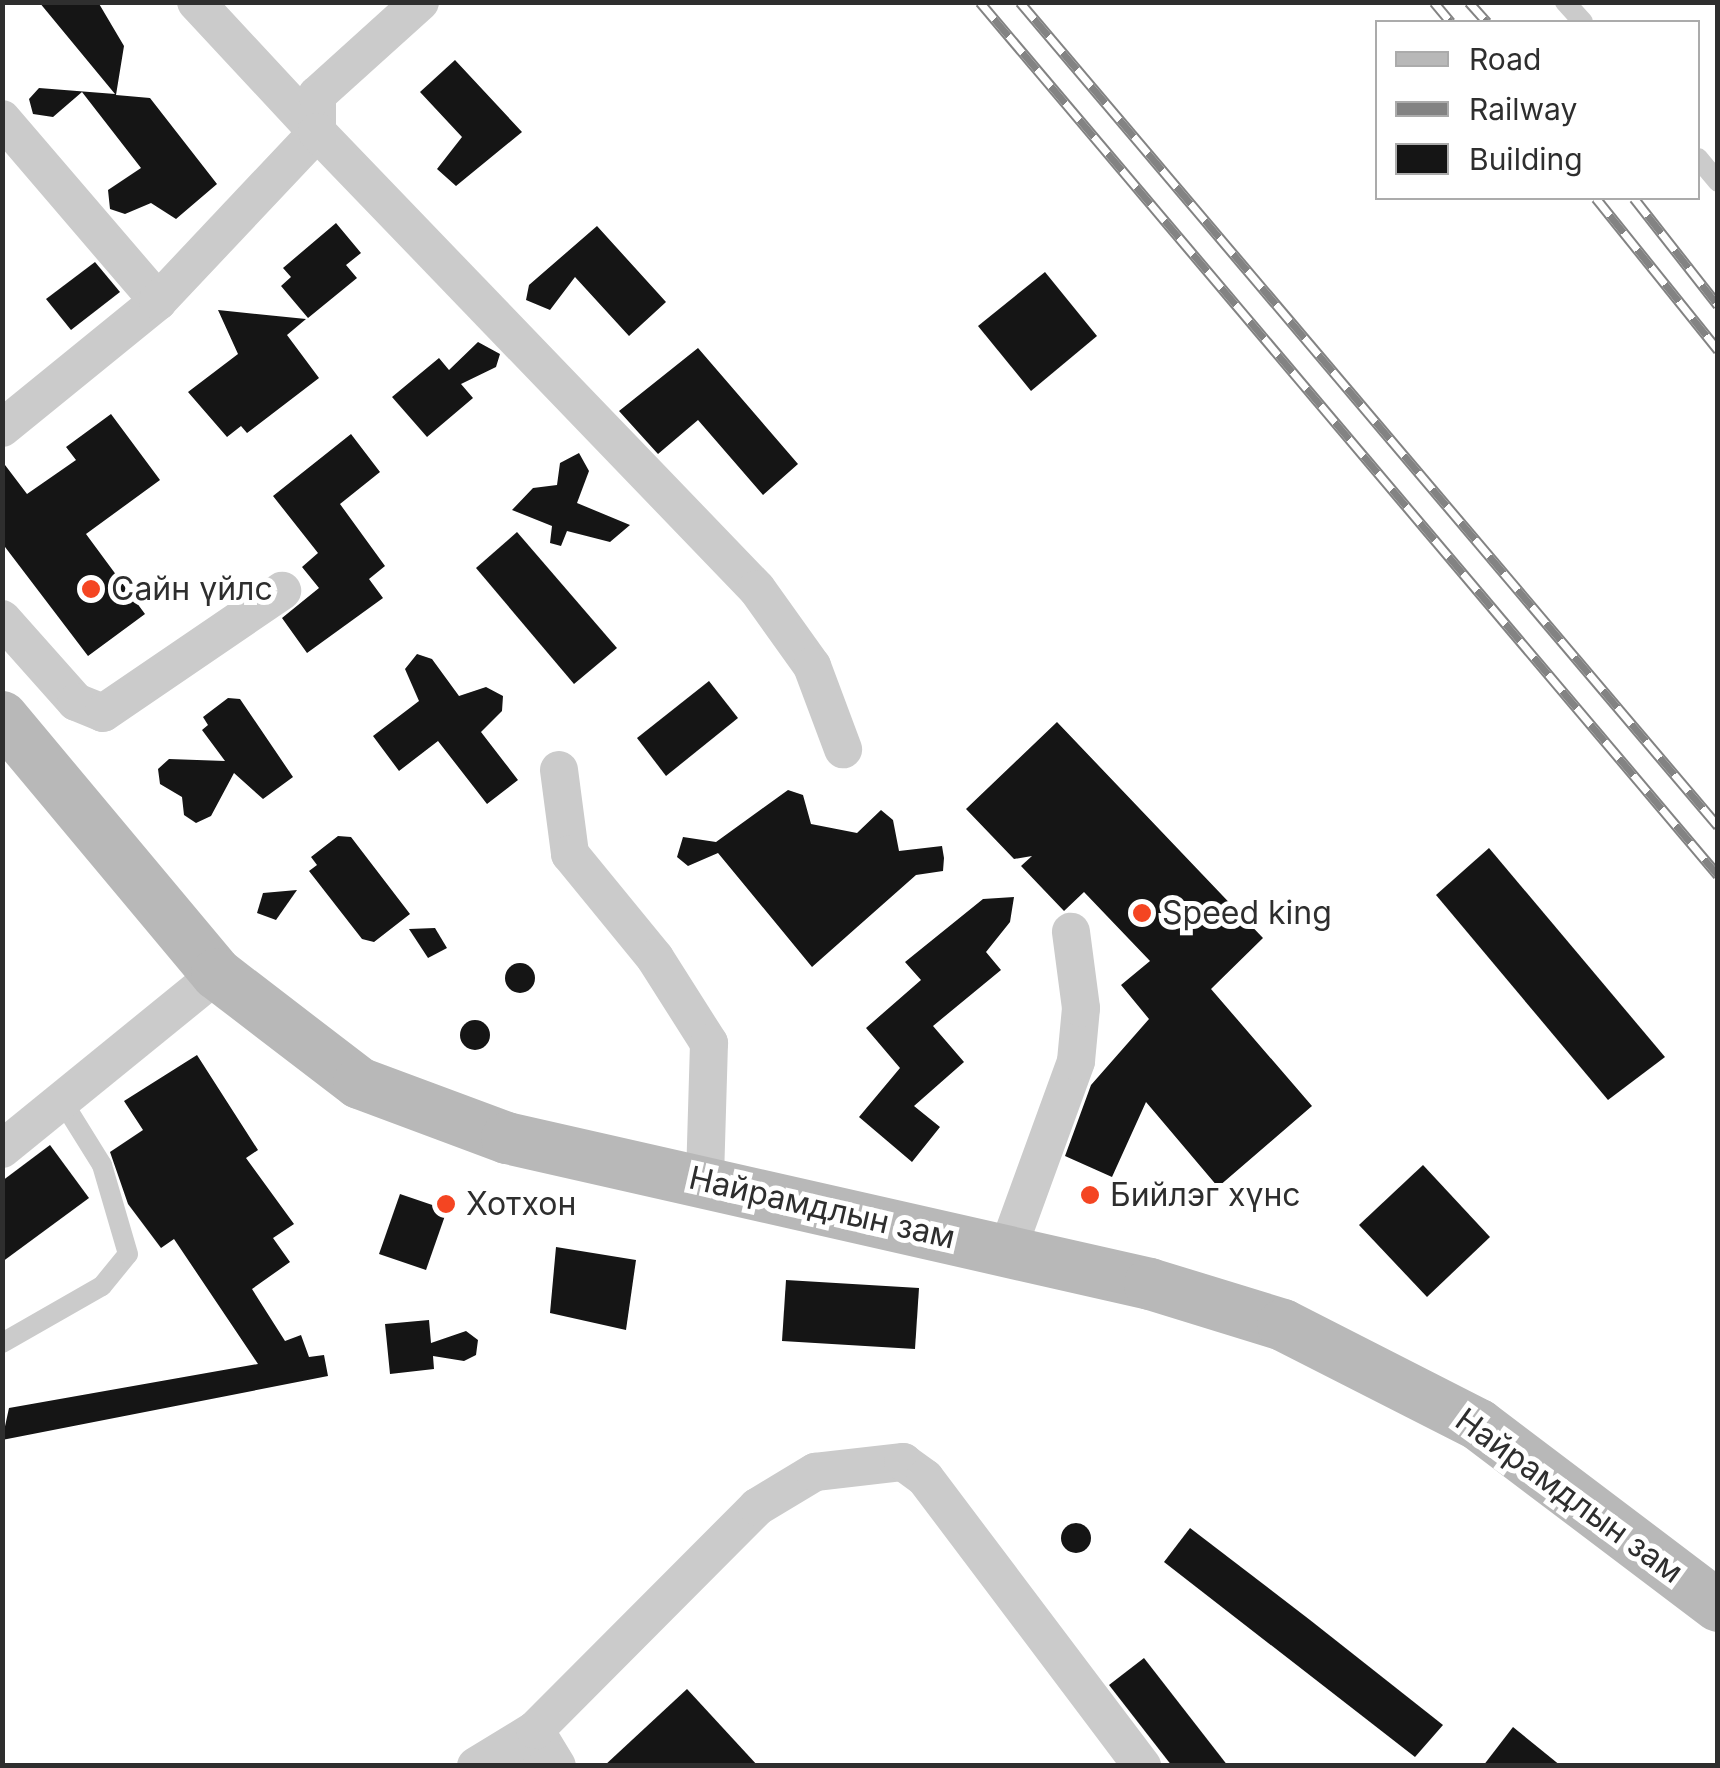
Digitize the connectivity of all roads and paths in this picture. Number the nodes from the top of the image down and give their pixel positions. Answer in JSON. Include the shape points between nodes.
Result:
{"nodes":[{"id":1,"x":196,"y":2,"type":"edge"},
{"id":2,"x":420,"y":2,"type":"edge"},
{"id":3,"x":2,"y":119,"type":"edge"},
{"id":4,"x":317,"y":132,"type":"junction"},
{"id":5,"x":1700,"y":160,"type":"edge"},
{"id":6,"x":1718,"y":182,"type":"edge"},
{"id":7,"x":158,"y":300,"type":"junction"},
{"id":8,"x":2,"y":428,"type":"edge"},
{"id":9,"x":282,"y":590,"type":"dead end"},
{"id":10,"x":2,"y":619,"type":"edge"},
{"id":11,"x":2,"y":717,"type":"edge"},
{"id":12,"x":843,"y":749,"type":"dead end"},
{"id":13,"x":558,"y":770,"type":"dead end"},
{"id":14,"x":1071,"y":932,"type":"dead end"},
{"id":15,"x":217,"y":974,"type":"junction"},
{"id":16,"x":64,"y":1104,"type":"junction"},
{"id":17,"x":2,"y":1148,"type":"edge"},
{"id":18,"x":705,"y":1180,"type":"junction"},
{"id":19,"x":1006,"y":1251,"type":"junction"},
{"id":20,"x":2,"y":1342,"type":"edge"},
{"id":21,"x":1718,"y":1606,"type":"edge"},
{"id":22,"x":534,"y":1730,"type":"junction"},
{"id":23,"x":476,"y":1766,"type":"edge"},
{"id":24,"x":516,"y":1766,"type":"edge"},
{"id":25,"x":557,"y":1766,"type":"edge"},
{"id":26,"x":1142,"y":1766,"type":"edge"}],
"edges":[{"from":1,"to":4,"type":"street"},
{"from":2,"to":4,"type":"street","via":[[317,95]]},
{"from":3,"to":7,"type":"street"},
{"from":4,"to":7,"type":"street"},
{"from":4,"to":12,"type":"street","via":[[757,590],[812,666]]},
{"from":5,"to":6,"type":"lane"},
{"from":7,"to":8,"type":"street"},
{"from":9,"to":10,"type":"street","via":[[103,713],[76,702]]},
{"from":11,"to":15,"type":"main road","name":"Найрамдлын зам"},
{"from":13,"to":18,"type":"street","via":[[570,854],[655,958],[708,1043]]},
{"from":14,"to":19,"type":"street","via":[[1081,1008],[1076,1061]]},
{"from":15,"to":16,"type":"street"},
{"from":15,"to":18,"type":"main road","name":"Найрамдлын зам","via":[[325,1061],[401,1104],[506,1138]]},
{"from":16,"to":17,"type":"street"},
{"from":16,"to":20,"type":"lane","via":[[102,1165],[128,1254],[102,1286]]},
{"from":18,"to":19,"type":"main road","name":"Найрамдлын зам"},
{"from":19,"to":21,"type":"main road","name":"Найрамдлын зам","via":[[1238,1310],[1397,1377],[1509,1447]]},
{"from":22,"to":23,"type":"street"},
{"from":22,"to":24,"type":"street"},
{"from":22,"to":25,"type":"street"},
{"from":22,"to":26,"type":"street","via":[[757,1508],[816,1472],[903,1462],[924,1478]]}]}
